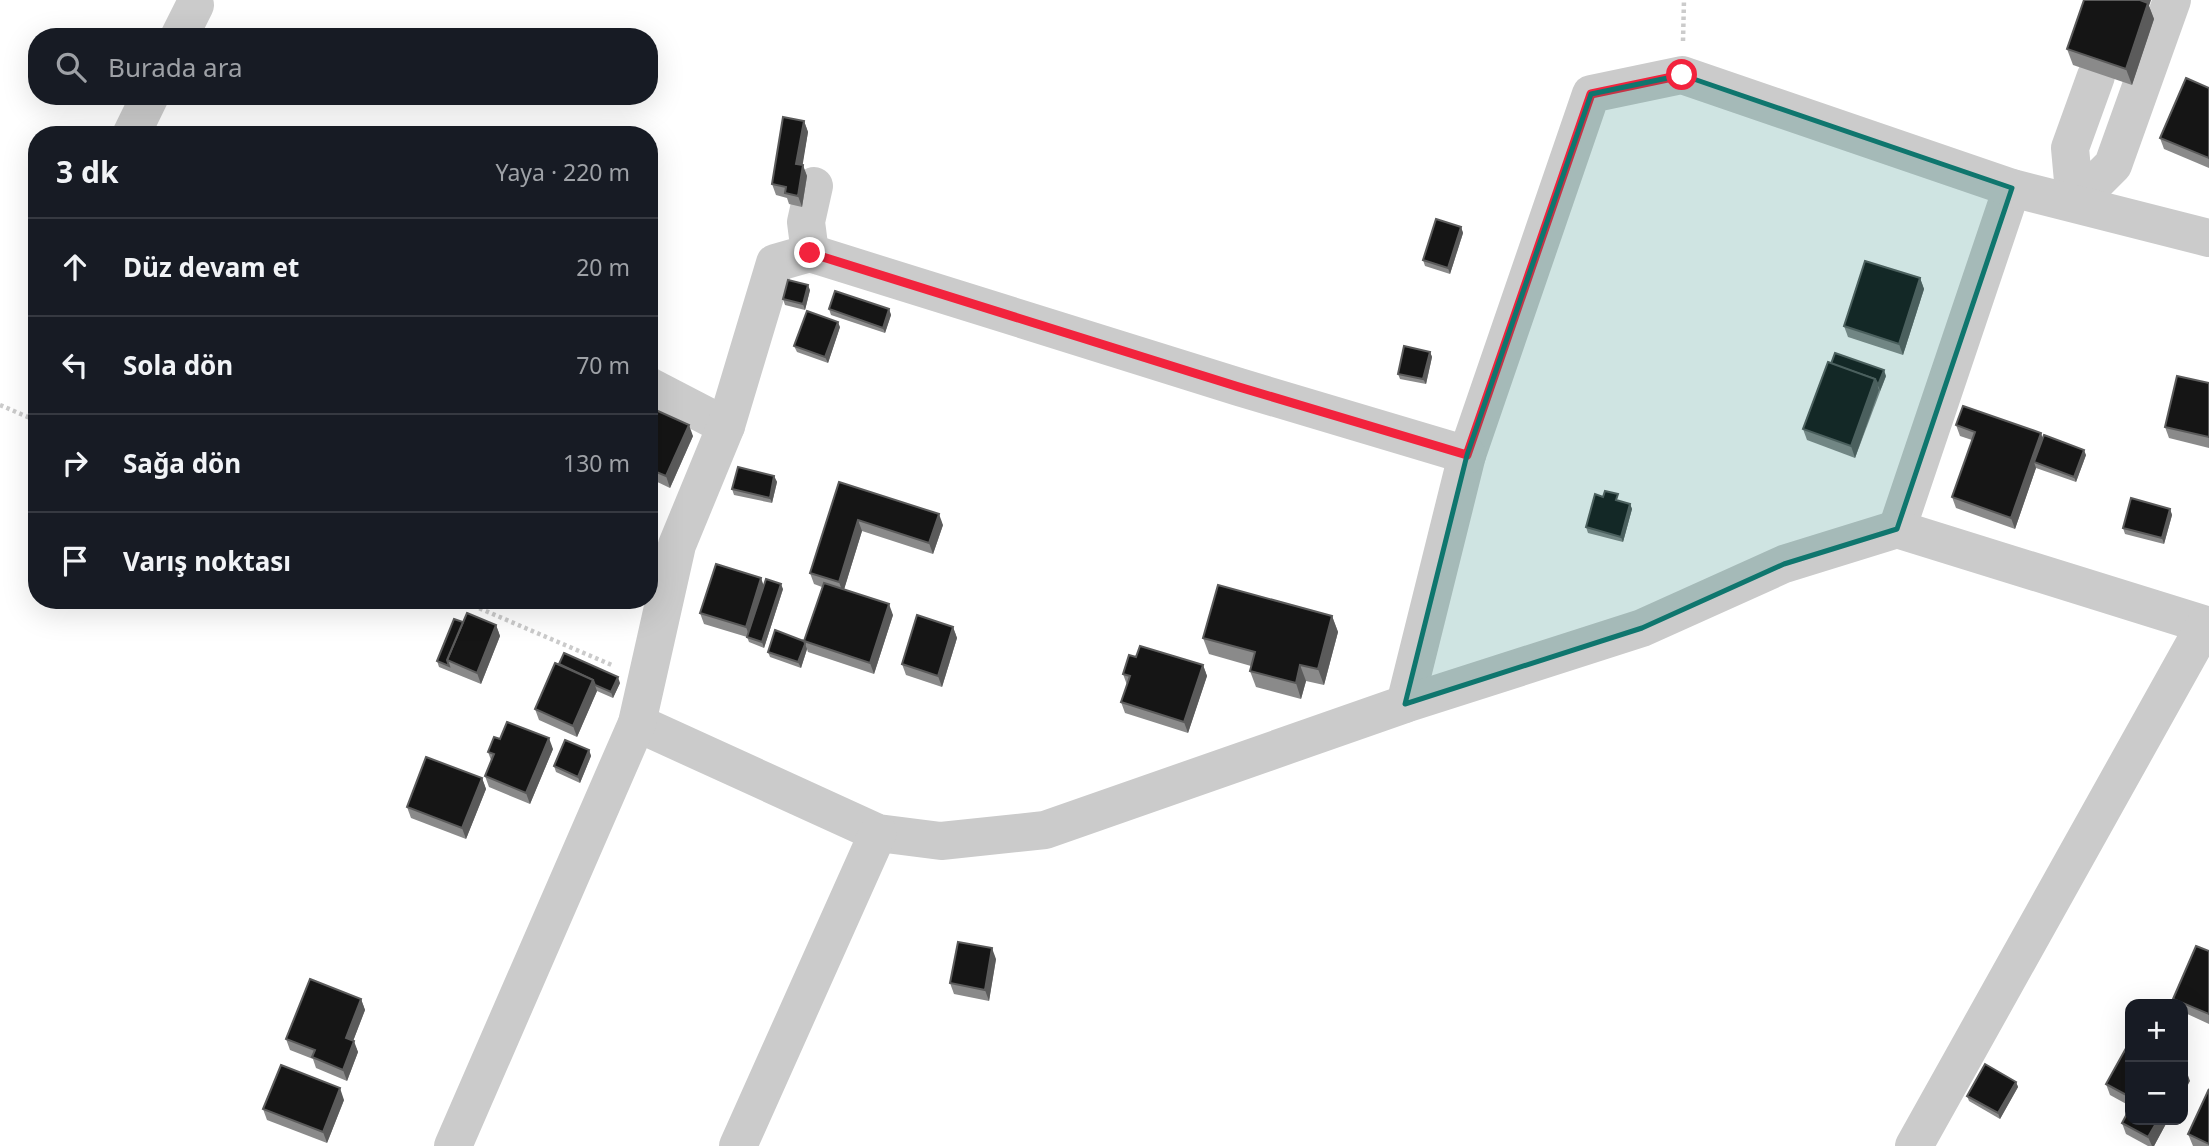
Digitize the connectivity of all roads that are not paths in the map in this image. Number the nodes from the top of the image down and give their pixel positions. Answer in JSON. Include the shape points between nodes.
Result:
{"nodes":[{"id":1,"x":2172,"y":0,"type":"edge"},
{"id":2,"x":2096,"y":76,"type":"edge"},
{"id":3,"x":146,"y":105,"type":"edge"},
{"id":4,"x":135,"y":126,"type":"edge"},
{"id":5,"x":814,"y":186,"type":"dead end"},
{"id":6,"x":2012,"y":188,"type":"junction"},
{"id":7,"x":2075,"y":203,"type":"junction"},
{"id":8,"x":2209,"y":238,"type":"edge"},
{"id":9,"x":810,"y":253,"type":"junction"},
{"id":10,"x":658,"y":391,"type":"edge"},
{"id":11,"x":726,"y":426,"type":"junction"},
{"id":12,"x":1467,"y":455,"type":"junction"},
{"id":13,"x":1897,"y":529,"type":"junction"},
{"id":14,"x":2207,"y":625,"type":"edge"},
{"id":15,"x":1405,"y":704,"type":"junction"},
{"id":16,"x":637,"y":723,"type":"junction"},
{"id":17,"x":878,"y":833,"type":"junction"},
{"id":18,"x":453,"y":1146,"type":"edge"},
{"id":19,"x":738,"y":1146,"type":"edge"},
{"id":20,"x":1914,"y":1146,"type":"edge"}],
"edges":[{"from":1,"to":7,"type":"street","via":[[2113,165]]},
{"from":2,"to":7,"type":"street","via":[[2070,148]]},
{"from":3,"to":4,"type":"street"},
{"from":5,"to":9,"type":"street","via":[[806,222]]},
{"from":6,"to":7,"type":"street"},
{"from":6,"to":12,"type":"street","via":[[1682,75],[1591,94]]},
{"from":6,"to":13,"type":"street"},
{"from":7,"to":8,"type":"street"},
{"from":9,"to":11,"type":"street","via":[[775,262]]},
{"from":9,"to":12,"type":"street"},
{"from":10,"to":11,"type":"street"},
{"from":11,"to":16,"type":"street","via":[[677,545]]},
{"from":12,"to":15,"type":"street"},
{"from":13,"to":14,"type":"street"},
{"from":13,"to":15,"type":"street","via":[[1784,564],[1642,628]]},
{"from":14,"to":20,"type":"street"},
{"from":15,"to":17,"type":"street","via":[[1045,830],[941,841]]},
{"from":16,"to":17,"type":"street"},
{"from":16,"to":18,"type":"street"},
{"from":17,"to":19,"type":"street"}]}
